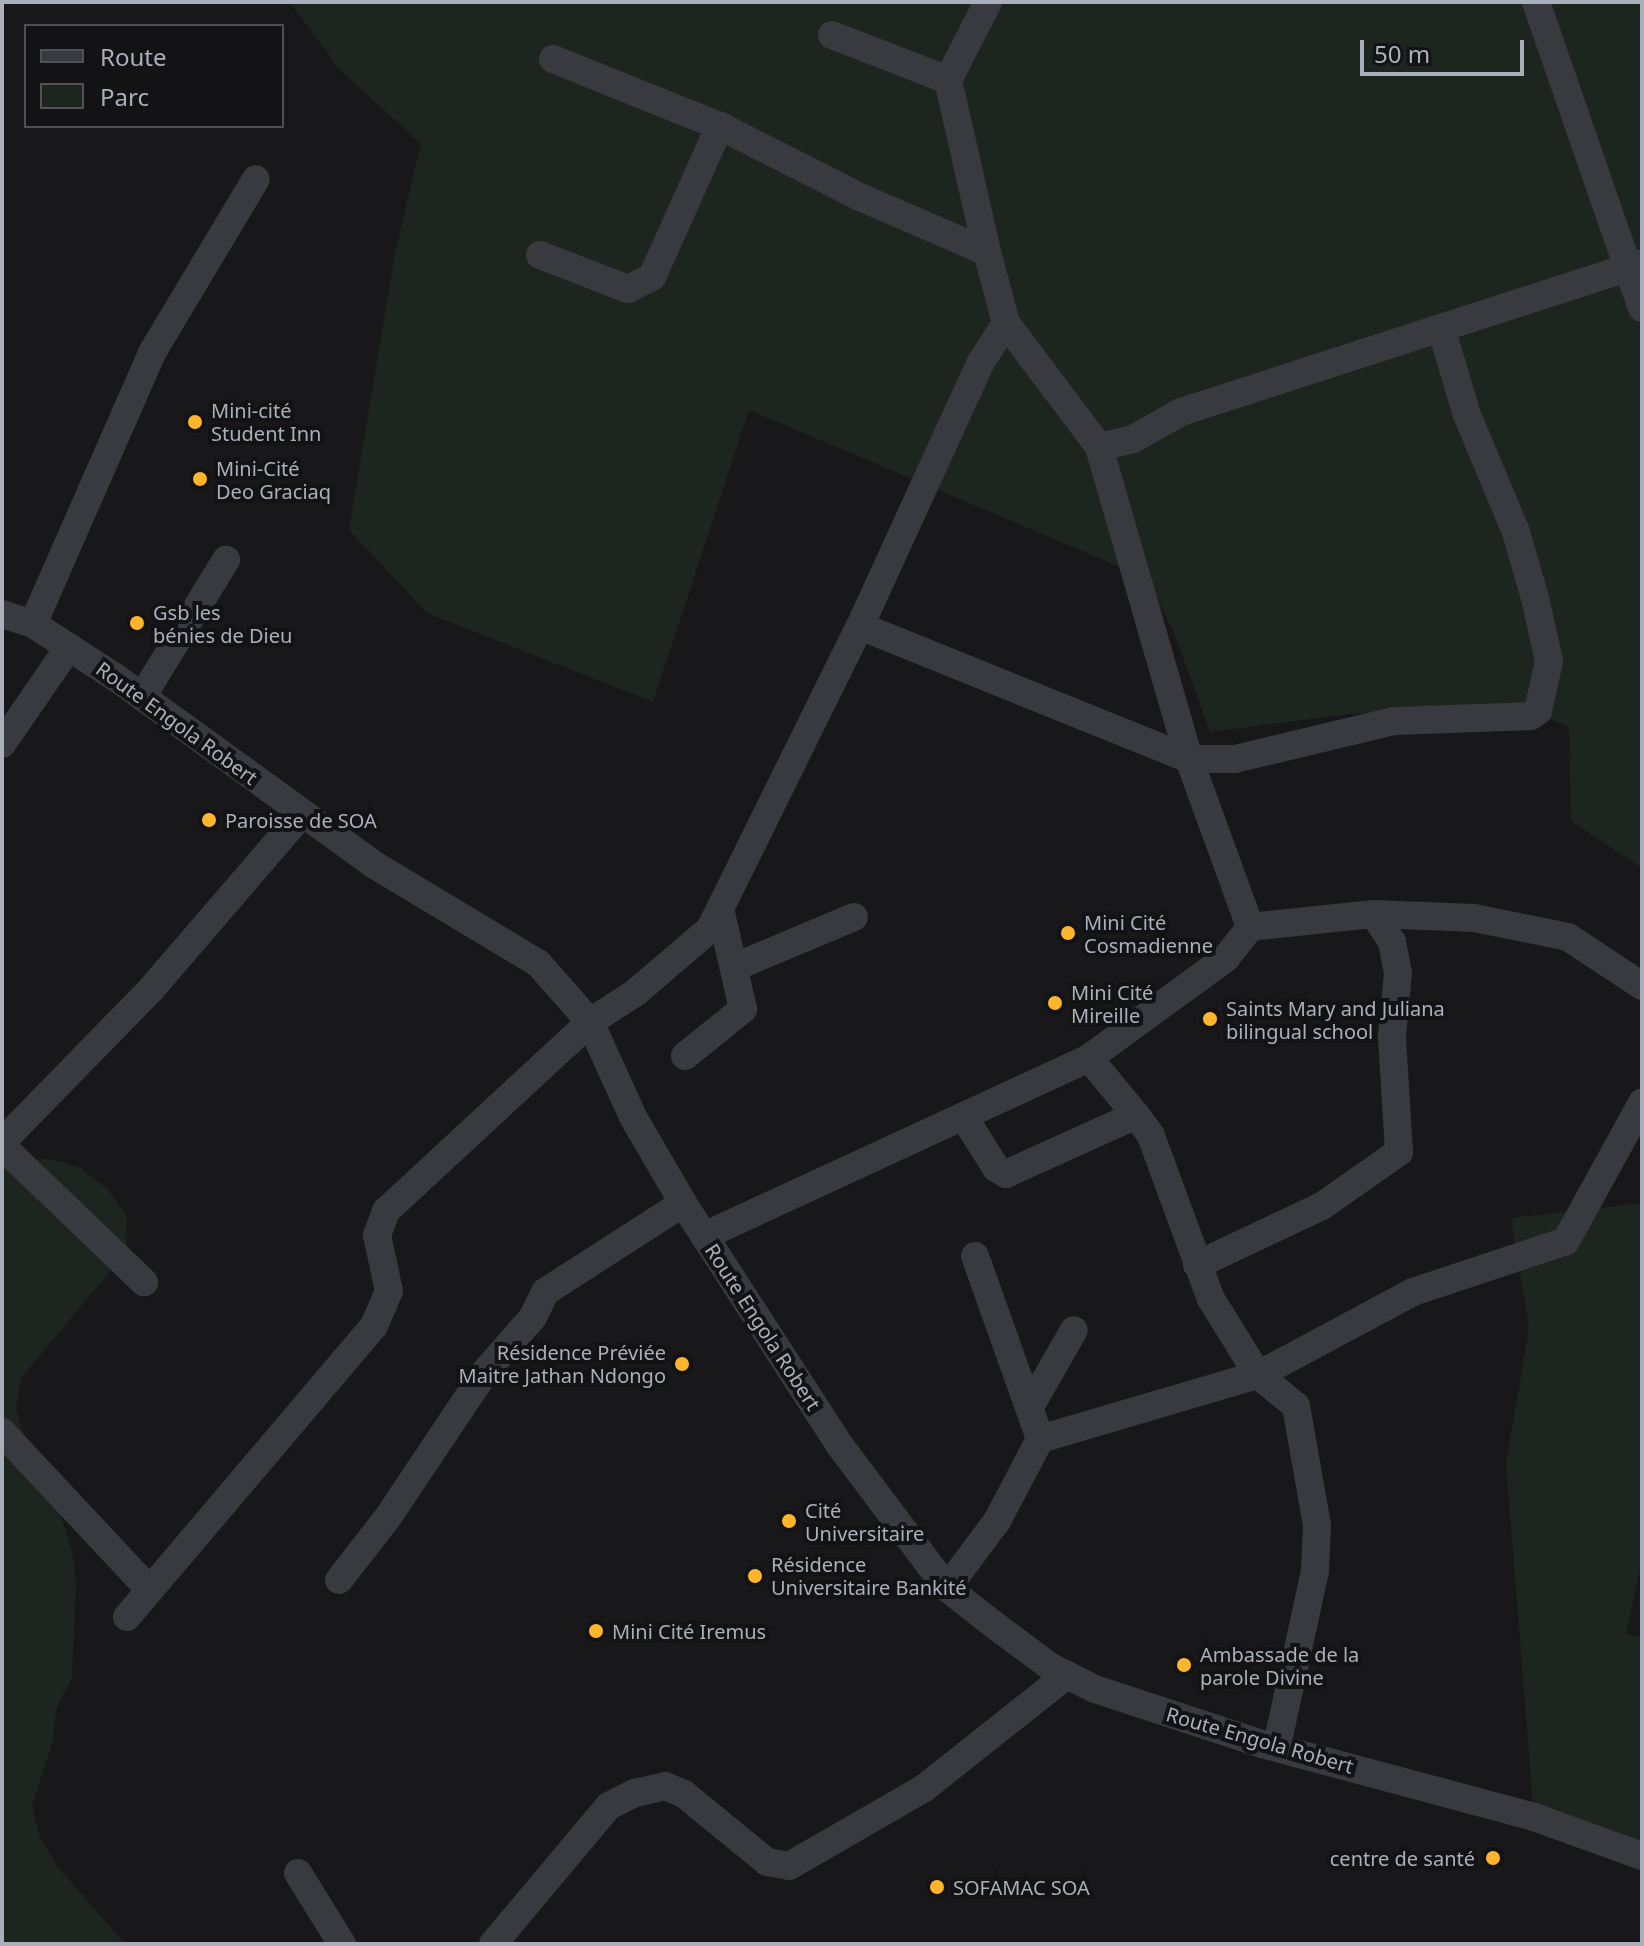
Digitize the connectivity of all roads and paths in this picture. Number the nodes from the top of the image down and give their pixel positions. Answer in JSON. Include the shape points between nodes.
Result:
{"nodes":[{"id":1,"x":988,"y":2,"type":"edge"},
{"id":2,"x":1536,"y":2,"type":"edge"},
{"id":3,"x":832,"y":35,"type":"dead end"},
{"id":4,"x":553,"y":59,"type":"dead end"},
{"id":5,"x":948,"y":80,"type":"junction"},
{"id":6,"x":720,"y":126,"type":"junction"},
{"id":7,"x":256,"y":179,"type":"dead end"},
{"id":8,"x":987,"y":252,"type":"junction"},
{"id":9,"x":540,"y":255,"type":"dead end"},
{"id":10,"x":1635,"y":266,"type":"edge"},
{"id":11,"x":1642,"y":308,"type":"edge"},
{"id":12,"x":1006,"y":323,"type":"junction"},
{"id":13,"x":1441,"y":328,"type":"junction"},
{"id":14,"x":1099,"y":447,"type":"junction"},
{"id":15,"x":226,"y":560,"type":"dead end"},
{"id":16,"x":2,"y":614,"type":"edge"},
{"id":17,"x":33,"y":624,"type":"junction"},
{"id":18,"x":860,"y":626,"type":"junction"},
{"id":19,"x":69,"y":647,"type":"junction"},
{"id":20,"x":142,"y":697,"type":"junction"},
{"id":21,"x":2,"y":744,"type":"edge"},
{"id":22,"x":1189,"y":759,"type":"junction"},
{"id":23,"x":302,"y":814,"type":"junction"},
{"id":24,"x":721,"y":913,"type":"junction"},
{"id":25,"x":1374,"y":914,"type":"junction"},
{"id":26,"x":854,"y":917,"type":"dead end"},
{"id":27,"x":1250,"y":927,"type":"junction"},
{"id":28,"x":735,"y":967,"type":"junction"},
{"id":29,"x":1642,"y":986,"type":"edge"},
{"id":30,"x":590,"y":1022,"type":"junction"},
{"id":31,"x":685,"y":1056,"type":"dead end"},
{"id":32,"x":1089,"y":1058,"type":"junction"},
{"id":33,"x":1642,"y":1103,"type":"edge"},
{"id":34,"x":1136,"y":1115,"type":"junction"},
{"id":35,"x":964,"y":1117,"type":"junction"},
{"id":36,"x":2,"y":1144,"type":"edge"},
{"id":37,"x":683,"y":1203,"type":"junction"},
{"id":38,"x":704,"y":1236,"type":"junction"},
{"id":39,"x":975,"y":1256,"type":"dead end"},
{"id":40,"x":1197,"y":1265,"type":"junction"},
{"id":41,"x":144,"y":1282,"type":"dead end"},
{"id":42,"x":1074,"y":1330,"type":"dead end"},
{"id":43,"x":1258,"y":1375,"type":"junction"},
{"id":44,"x":1031,"y":1405,"type":"junction"},
{"id":45,"x":2,"y":1432,"type":"edge"},
{"id":46,"x":1040,"y":1439,"type":"junction"},
{"id":47,"x":339,"y":1580,"type":"dead end"},
{"id":48,"x":947,"y":1588,"type":"junction"},
{"id":49,"x":149,"y":1589,"type":"junction"},
{"id":50,"x":127,"y":1617,"type":"dead end"},
{"id":51,"x":1067,"y":1675,"type":"junction"},
{"id":52,"x":1277,"y":1746,"type":"junction"},
{"id":53,"x":1642,"y":1856,"type":"edge"},
{"id":54,"x":298,"y":1873,"type":"dead end"},
{"id":55,"x":342,"y":1944,"type":"edge"},
{"id":56,"x":493,"y":1944,"type":"edge"}],
"edges":[{"from":1,"to":5,"type":"street"},
{"from":2,"to":10,"type":"street"},
{"from":3,"to":5,"type":"street"},
{"from":4,"to":6,"type":"street"},
{"from":5,"to":8,"type":"street"},
{"from":6,"to":8,"type":"street","via":[[860,197]]},
{"from":6,"to":9,"type":"street","via":[[652,277],[628,289]]},
{"from":7,"to":17,"type":"street","via":[[153,351]]},
{"from":8,"to":12,"type":"street"},
{"from":10,"to":11,"type":"street"},
{"from":10,"to":13,"type":"street"},
{"from":12,"to":14,"type":"street"},
{"from":12,"to":18,"type":"street","via":[[981,362]]},
{"from":13,"to":14,"type":"street","via":[[1181,412],[1133,439]]},
{"from":13,"to":22,"type":"street","via":[[1467,415],[1516,532],[1535,598],[1549,661],[1538,711],[1531,716],[1395,721],[1235,759]]},
{"from":14,"to":22,"type":"street"},
{"from":15,"to":20,"type":"street"},
{"from":16,"to":17,"type":"street","name":"Route Engola Robert"},
{"from":17,"to":19,"type":"street","name":"Route Engola Robert"},
{"from":18,"to":22,"type":"street"},
{"from":18,"to":24,"type":"street"},
{"from":19,"to":20,"type":"street","name":"Route Engola Robert"},
{"from":19,"to":21,"type":"street"},
{"from":20,"to":23,"type":"street","name":"Route Engola Robert"},
{"from":22,"to":27,"type":"street"},
{"from":23,"to":30,"type":"street","name":"Route Engola Robert","via":[[373,864],[527,955]]},
{"from":23,"to":36,"type":"street","via":[[153,987]]},
{"from":24,"to":28,"type":"street"},
{"from":24,"to":30,"type":"street","via":[[710,929],[635,993]]},
{"from":25,"to":27,"type":"street"},
{"from":25,"to":29,"type":"street","via":[[1450,915],[1550,930]]},
{"from":25,"to":40,"type":"street","via":[[1392,942],[1398,973],[1392,1036],[1399,1152],[1322,1206]]},
{"from":26,"to":28,"type":"street"},
{"from":27,"to":32,"type":"street","via":[[1226,958]]},
{"from":28,"to":31,"type":"street","via":[[743,1009]]},
{"from":30,"to":37,"type":"street","name":"Route Engola Robert","via":[[633,1117]]},
{"from":30,"to":49,"type":"street","via":[[386,1211],[377,1235],[389,1291],[374,1326]]},
{"from":32,"to":34,"type":"street"},
{"from":32,"to":35,"type":"street"},
{"from":33,"to":43,"type":"street","via":[[1566,1241],[1413,1292]]},
{"from":34,"to":35,"type":"street","via":[[1006,1174],[996,1168]]},
{"from":34,"to":40,"type":"street","via":[[1151,1136]]},
{"from":35,"to":38,"type":"street"},
{"from":36,"to":41,"type":"street"},
{"from":37,"to":38,"type":"street","name":"Route Engola Robert"},
{"from":37,"to":47,"type":"street","via":[[545,1292],[533,1317],[485,1372]]},
{"from":38,"to":48,"type":"street","name":"Route Engola Robert","via":[[854,1467]]},
{"from":39,"to":44,"type":"street"},
{"from":40,"to":43,"type":"street","via":[[1211,1299]]},
{"from":42,"to":44,"type":"street"},
{"from":43,"to":46,"type":"street"},
{"from":43,"to":52,"type":"street","via":[[1296,1406],[1317,1525],[1315,1571]]},
{"from":44,"to":46,"type":"street"},
{"from":45,"to":49,"type":"street"},
{"from":46,"to":48,"type":"street","via":[[997,1521]]},
{"from":48,"to":51,"type":"street","name":"Route Engola Robert"},
{"from":49,"to":50,"type":"street"},
{"from":51,"to":52,"type":"street","name":"Route Engola Robert","via":[[1156,1710]]},
{"from":51,"to":56,"type":"street","via":[[923,1789],[789,1866],[767,1862],[684,1794],[665,1786],[635,1793],[609,1806]]},
{"from":52,"to":53,"type":"street","name":"Route Engola Robert","via":[[1534,1817]]},
{"from":54,"to":55,"type":"street"}]}
